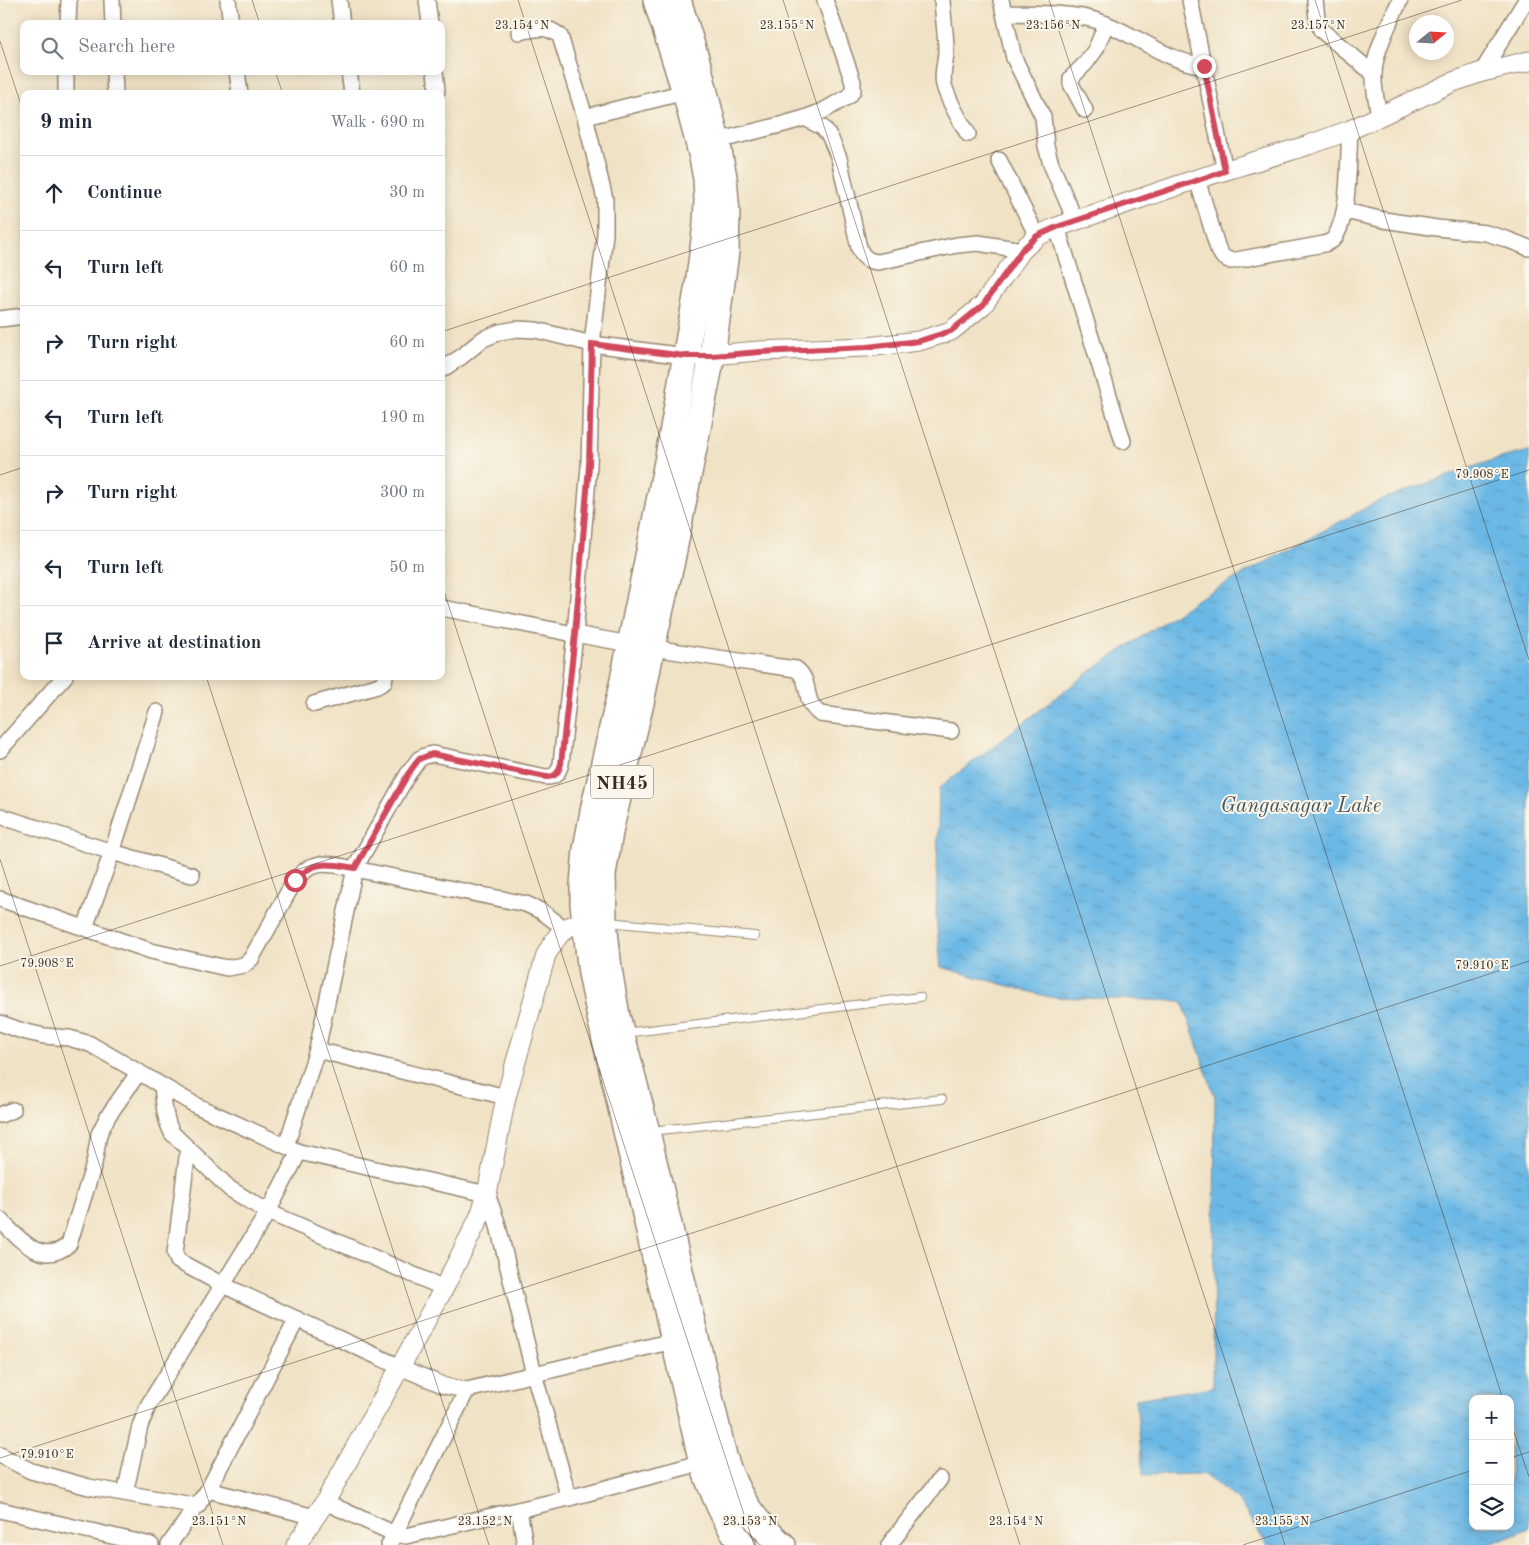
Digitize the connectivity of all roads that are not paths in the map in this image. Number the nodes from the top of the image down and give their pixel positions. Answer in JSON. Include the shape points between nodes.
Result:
{"nodes":[{"id":1,"x":69,"y":0,"type":"edge"},
{"id":2,"x":112,"y":0,"type":"edge"},
{"id":3,"x":228,"y":0,"type":"edge"},
{"id":4,"x":339,"y":0,"type":"edge"},
{"id":5,"x":427,"y":0,"type":"edge"},
{"id":6,"x":656,"y":0,"type":"edge"},
{"id":7,"x":678,"y":0,"type":"edge"},
{"id":8,"x":825,"y":0,"type":"edge"},
{"id":9,"x":942,"y":0,"type":"edge"},
{"id":10,"x":1190,"y":0,"type":"edge"},
{"id":11,"x":1315,"y":0,"type":"edge"},
{"id":12,"x":1400,"y":0,"type":"edge"},
{"id":13,"x":1526,"y":0,"type":"edge"},
{"id":14,"x":1003,"y":6,"type":"edge"},
{"id":15,"x":68,"y":20,"type":"edge"},
{"id":16,"x":113,"y":20,"type":"edge"},
{"id":17,"x":230,"y":20,"type":"edge"},
{"id":18,"x":342,"y":20,"type":"edge"},
{"id":19,"x":430,"y":20,"type":"edge"},
{"id":20,"x":1106,"y":24,"type":"junction"},
{"id":21,"x":519,"y":32,"type":"dead end"},
{"id":22,"x":1529,"y":61,"type":"edge"},
{"id":23,"x":1204,"y":66,"type":"junction"},
{"id":24,"x":1482,"y":72,"type":"junction"},
{"id":25,"x":1374,"y":74,"type":"junction"},
{"id":26,"x":66,"y":75,"type":"edge"},
{"id":27,"x":114,"y":75,"type":"edge"},
{"id":28,"x":238,"y":75,"type":"edge"},
{"id":29,"x":350,"y":75,"type":"edge"},
{"id":30,"x":435,"y":75,"type":"edge"},
{"id":31,"x":66,"y":90,"type":"edge"},
{"id":32,"x":115,"y":90,"type":"edge"},
{"id":33,"x":239,"y":90,"type":"edge"},
{"id":34,"x":351,"y":90,"type":"edge"},
{"id":35,"x":437,"y":90,"type":"edge"},
{"id":36,"x":685,"y":92,"type":"junction"},
{"id":37,"x":1085,"y":110,"type":"dead end"},
{"id":38,"x":1379,"y":116,"type":"junction"},
{"id":39,"x":584,"y":117,"type":"junction"},
{"id":40,"x":805,"y":118,"type":"junction"},
{"id":41,"x":1350,"y":130,"type":"junction"},
{"id":42,"x":968,"y":134,"type":"dead end"},
{"id":43,"x":717,"y":141,"type":"junction"},
{"id":44,"x":999,"y":160,"type":"dead end"},
{"id":45,"x":1225,"y":171,"type":"junction"},
{"id":46,"x":1197,"y":179,"type":"junction"},
{"id":47,"x":1345,"y":211,"type":"junction"},
{"id":48,"x":1075,"y":220,"type":"junction"},
{"id":49,"x":1057,"y":227,"type":"junction"},
{"id":50,"x":1037,"y":236,"type":"junction"},
{"id":51,"x":1529,"y":248,"type":"edge"},
{"id":52,"x":1022,"y":250,"type":"junction"},
{"id":53,"x":20,"y":316,"type":"edge"},
{"id":54,"x":0,"y":319,"type":"edge"},
{"id":55,"x":592,"y":344,"type":"junction"},
{"id":56,"x":685,"y":356,"type":"junction"},
{"id":57,"x":712,"y":356,"type":"junction"},
{"id":58,"x":445,"y":367,"type":"edge"},
{"id":59,"x":1123,"y":441,"type":"dead end"},
{"id":60,"x":445,"y":609,"type":"edge"},
{"id":61,"x":575,"y":634,"type":"junction"},
{"id":62,"x":641,"y":645,"type":"junction"},
{"id":63,"x":61,"y":680,"type":"edge"},
{"id":64,"x":384,"y":680,"type":"edge"},
{"id":65,"x":314,"y":704,"type":"dead end"},
{"id":66,"x":158,"y":712,"type":"dead end"},
{"id":67,"x":951,"y":731,"type":"dead end"},
{"id":68,"x":0,"y":750,"type":"edge"},
{"id":69,"x":0,"y":816,"type":"edge"},
{"id":70,"x":112,"y":852,"type":"junction"},
{"id":71,"x":355,"y":868,"type":"junction"},
{"id":72,"x":192,"y":876,"type":"dead end"},
{"id":73,"x":0,"y":899,"type":"edge"},
{"id":74,"x":584,"y":924,"type":"junction"},
{"id":75,"x":85,"y":928,"type":"junction"},
{"id":76,"x":755,"y":936,"type":"dead end"},
{"id":77,"x":920,"y":997,"type":"dead end"},
{"id":78,"x":0,"y":1023,"type":"edge"},
{"id":79,"x":621,"y":1034,"type":"junction"},
{"id":80,"x":317,"y":1050,"type":"junction"},
{"id":81,"x":139,"y":1072,"type":"junction"},
{"id":82,"x":162,"y":1086,"type":"junction"},
{"id":83,"x":506,"y":1097,"type":"junction"},
{"id":84,"x":942,"y":1099,"type":"dead end"},
{"id":85,"x":647,"y":1132,"type":"junction"},
{"id":86,"x":188,"y":1149,"type":"junction"},
{"id":87,"x":292,"y":1149,"type":"junction"},
{"id":88,"x":488,"y":1194,"type":"junction"},
{"id":89,"x":268,"y":1212,"type":"junction"},
{"id":90,"x":0,"y":1220,"type":"edge"},
{"id":91,"x":223,"y":1284,"type":"junction"},
{"id":92,"x":444,"y":1288,"type":"junction"},
{"id":93,"x":297,"y":1319,"type":"junction"},
{"id":94,"x":673,"y":1341,"type":"junction"},
{"id":95,"x":400,"y":1367,"type":"junction"},
{"id":96,"x":534,"y":1374,"type":"junction"},
{"id":97,"x":467,"y":1390,"type":"junction"},
{"id":98,"x":0,"y":1455,"type":"edge"},
{"id":99,"x":713,"y":1460,"type":"junction"},
{"id":100,"x":940,"y":1479,"type":"dead end"},
{"id":101,"x":208,"y":1490,"type":"junction"},
{"id":102,"x":125,"y":1493,"type":"junction"},
{"id":103,"x":568,"y":1498,"type":"junction"},
{"id":104,"x":198,"y":1506,"type":"junction"},
{"id":105,"x":0,"y":1510,"type":"edge"},
{"id":106,"x":320,"y":1510,"type":"junction"},
{"id":107,"x":518,"y":1510,"type":"junction"},
{"id":108,"x":400,"y":1540,"type":"edge"},
{"id":109,"x":735,"y":1543,"type":"edge"},
{"id":110,"x":151,"y":1545,"type":"edge"},
{"id":111,"x":169,"y":1545,"type":"edge"},
{"id":112,"x":296,"y":1545,"type":"edge"},
{"id":113,"x":524,"y":1545,"type":"edge"},
{"id":114,"x":783,"y":1545,"type":"edge"},
{"id":115,"x":889,"y":1545,"type":"edge"}],
"edges":[{"from":1,"to":15,"type":"street"},
{"from":2,"to":16,"type":"street"},
{"from":3,"to":17,"type":"street"},
{"from":4,"to":18,"type":"street"},
{"from":5,"to":19,"type":"street"},
{"from":6,"to":36,"type":"highway","number":"NH45"},
{"from":7,"to":43,"type":"highway","number":"NH45"},
{"from":8,"to":40,"type":"street","via":[[854,82],[853,90],[849,96]]},
{"from":9,"to":42,"type":"street","via":[[946,50],[943,84]]},
{"from":10,"to":23,"type":"street"},
{"from":11,"to":25,"type":"street","via":[[1321,30]]},
{"from":12,"to":25,"type":"street","via":[[1376,60]]},
{"from":13,"to":24,"type":"street"},
{"from":14,"to":20,"type":"street","via":[[1079,16]]},
{"from":14,"to":48,"type":"street","via":[[1014,58],[1043,117],[1051,164]]},
{"from":20,"to":23,"type":"street","via":[[1175,59]]},
{"from":20,"to":37,"type":"street","via":[[1096,49],[1071,78]]},
{"from":21,"to":39,"type":"street","via":[[543,28],[560,36]]},
{"from":22,"to":24,"type":"street"},
{"from":23,"to":45,"type":"street"},
{"from":24,"to":38,"type":"street"},
{"from":25,"to":38,"type":"street"},
{"from":26,"to":31,"type":"street"},
{"from":27,"to":32,"type":"street"},
{"from":28,"to":33,"type":"street"},
{"from":29,"to":34,"type":"street"},
{"from":30,"to":35,"type":"street"},
{"from":36,"to":39,"type":"street"},
{"from":36,"to":56,"type":"highway","number":"NH45","via":[[702,157],[707,200],[698,285]]},
{"from":38,"to":41,"type":"street"},
{"from":39,"to":55,"type":"street","via":[[605,199],[605,234]]},
{"from":40,"to":43,"type":"street"},
{"from":40,"to":52,"type":"street","via":[[823,128],[830,137],[839,158],[859,248],[869,261],[978,243]]},
{"from":41,"to":45,"type":"street"},
{"from":41,"to":47,"type":"street"},
{"from":43,"to":57,"type":"highway","number":"NH45","via":[[724,177],[726,252]]},
{"from":44,"to":50,"type":"street"},
{"from":45,"to":46,"type":"street"},
{"from":46,"to":47,"type":"street","via":[[1218,249],[1231,261],[1331,242]]},
{"from":46,"to":48,"type":"street"},
{"from":47,"to":51,"type":"street","via":[[1486,233]]},
{"from":48,"to":49,"type":"street"},
{"from":49,"to":50,"type":"street"},
{"from":49,"to":59,"type":"street"},
{"from":50,"to":52,"type":"street"},
{"from":52,"to":57,"type":"street","via":[[983,305],[951,331],[919,341],[867,347]]},
{"from":53,"to":54,"type":"street"},
{"from":55,"to":56,"type":"street"},
{"from":55,"to":58,"type":"street","via":[[536,330],[517,329],[483,339]]},
{"from":55,"to":61,"type":"street","via":[[589,466]]},
{"from":56,"to":57,"type":"street"},
{"from":56,"to":62,"type":"highway","number":"NH45"},
{"from":57,"to":62,"type":"highway","number":"NH45","via":[[672,564]]},
{"from":60,"to":61,"type":"street"},
{"from":61,"to":62,"type":"street"},
{"from":61,"to":71,"type":"street","via":[[558,773],[546,777],[432,754],[425,756],[408,774]]},
{"from":62,"to":67,"type":"street","via":[[796,670],[802,674],[812,708],[820,714]]},
{"from":62,"to":74,"type":"highway","number":"NH45","via":[[622,685],[594,806],[583,885]]},
{"from":63,"to":68,"type":"street"},
{"from":64,"to":65,"type":"street","via":[[377,686]]},
{"from":66,"to":70,"type":"street"},
{"from":69,"to":70,"type":"street"},
{"from":70,"to":72,"type":"street"},
{"from":70,"to":75,"type":"street"},
{"from":71,"to":74,"type":"street","via":[[526,904]]},
{"from":71,"to":75,"type":"street","via":[[321,864],[302,872],[251,959],[234,968],[151,951]]},
{"from":71,"to":80,"type":"street"},
{"from":73,"to":75,"type":"street"},
{"from":74,"to":76,"type":"lane"},
{"from":74,"to":79,"type":"highway","number":"NH45","via":[[610,978]]},
{"from":74,"to":83,"type":"street","via":[[555,938],[546,955]]},
{"from":74,"to":94,"type":"highway","number":"NH45","via":[[600,1017]]},
{"from":77,"to":79,"type":"lane"},
{"from":78,"to":81,"type":"street","via":[[29,1033],[90,1044]]},
{"from":79,"to":85,"type":"highway","number":"NH45"},
{"from":80,"to":83,"type":"street"},
{"from":80,"to":87,"type":"street"},
{"from":81,"to":82,"type":"street"},
{"from":81,"to":90,"type":"street","via":[[108,1116],[100,1134],[69,1244],[55,1253],[39,1252]]},
{"from":82,"to":86,"type":"street","via":[[167,1123]]},
{"from":82,"to":87,"type":"street","via":[[196,1106]]},
{"from":83,"to":88,"type":"street"},
{"from":84,"to":85,"type":"lane"},
{"from":85,"to":99,"type":"highway","number":"NH45"},
{"from":86,"to":89,"type":"street","via":[[230,1190]]},
{"from":86,"to":91,"type":"street","via":[[175,1253],[182,1264]]},
{"from":87,"to":88,"type":"street"},
{"from":87,"to":89,"type":"street"},
{"from":88,"to":92,"type":"street"},
{"from":88,"to":96,"type":"street"},
{"from":89,"to":91,"type":"street"},
{"from":89,"to":92,"type":"street"},
{"from":91,"to":93,"type":"street"},
{"from":91,"to":102,"type":"street","via":[[149,1404],[140,1426]]},
{"from":92,"to":95,"type":"street"},
{"from":93,"to":95,"type":"street"},
{"from":93,"to":101,"type":"street"},
{"from":94,"to":96,"type":"street"},
{"from":94,"to":99,"type":"highway","number":"NH45"},
{"from":95,"to":97,"type":"street","via":[[446,1386]]},
{"from":95,"to":106,"type":"street"},
{"from":96,"to":97,"type":"street"},
{"from":96,"to":103,"type":"street"},
{"from":97,"to":108,"type":"street"},
{"from":98,"to":102,"type":"street","via":[[31,1471]]},
{"from":99,"to":103,"type":"street"},
{"from":99,"to":109,"type":"highway","number":"NH45","via":[[715,1499]]},
{"from":99,"to":114,"type":"highway","number":"NH45","via":[[730,1476],[755,1518]]},
{"from":100,"to":115,"type":"street"},
{"from":101,"to":104,"type":"street"},
{"from":101,"to":106,"type":"street"},
{"from":102,"to":104,"type":"street"},
{"from":103,"to":107,"type":"street"},
{"from":104,"to":111,"type":"street"},
{"from":105,"to":110,"type":"street"},
{"from":106,"to":108,"type":"street"},
{"from":106,"to":112,"type":"street"},
{"from":107,"to":108,"type":"street"},
{"from":107,"to":113,"type":"street"}]}
